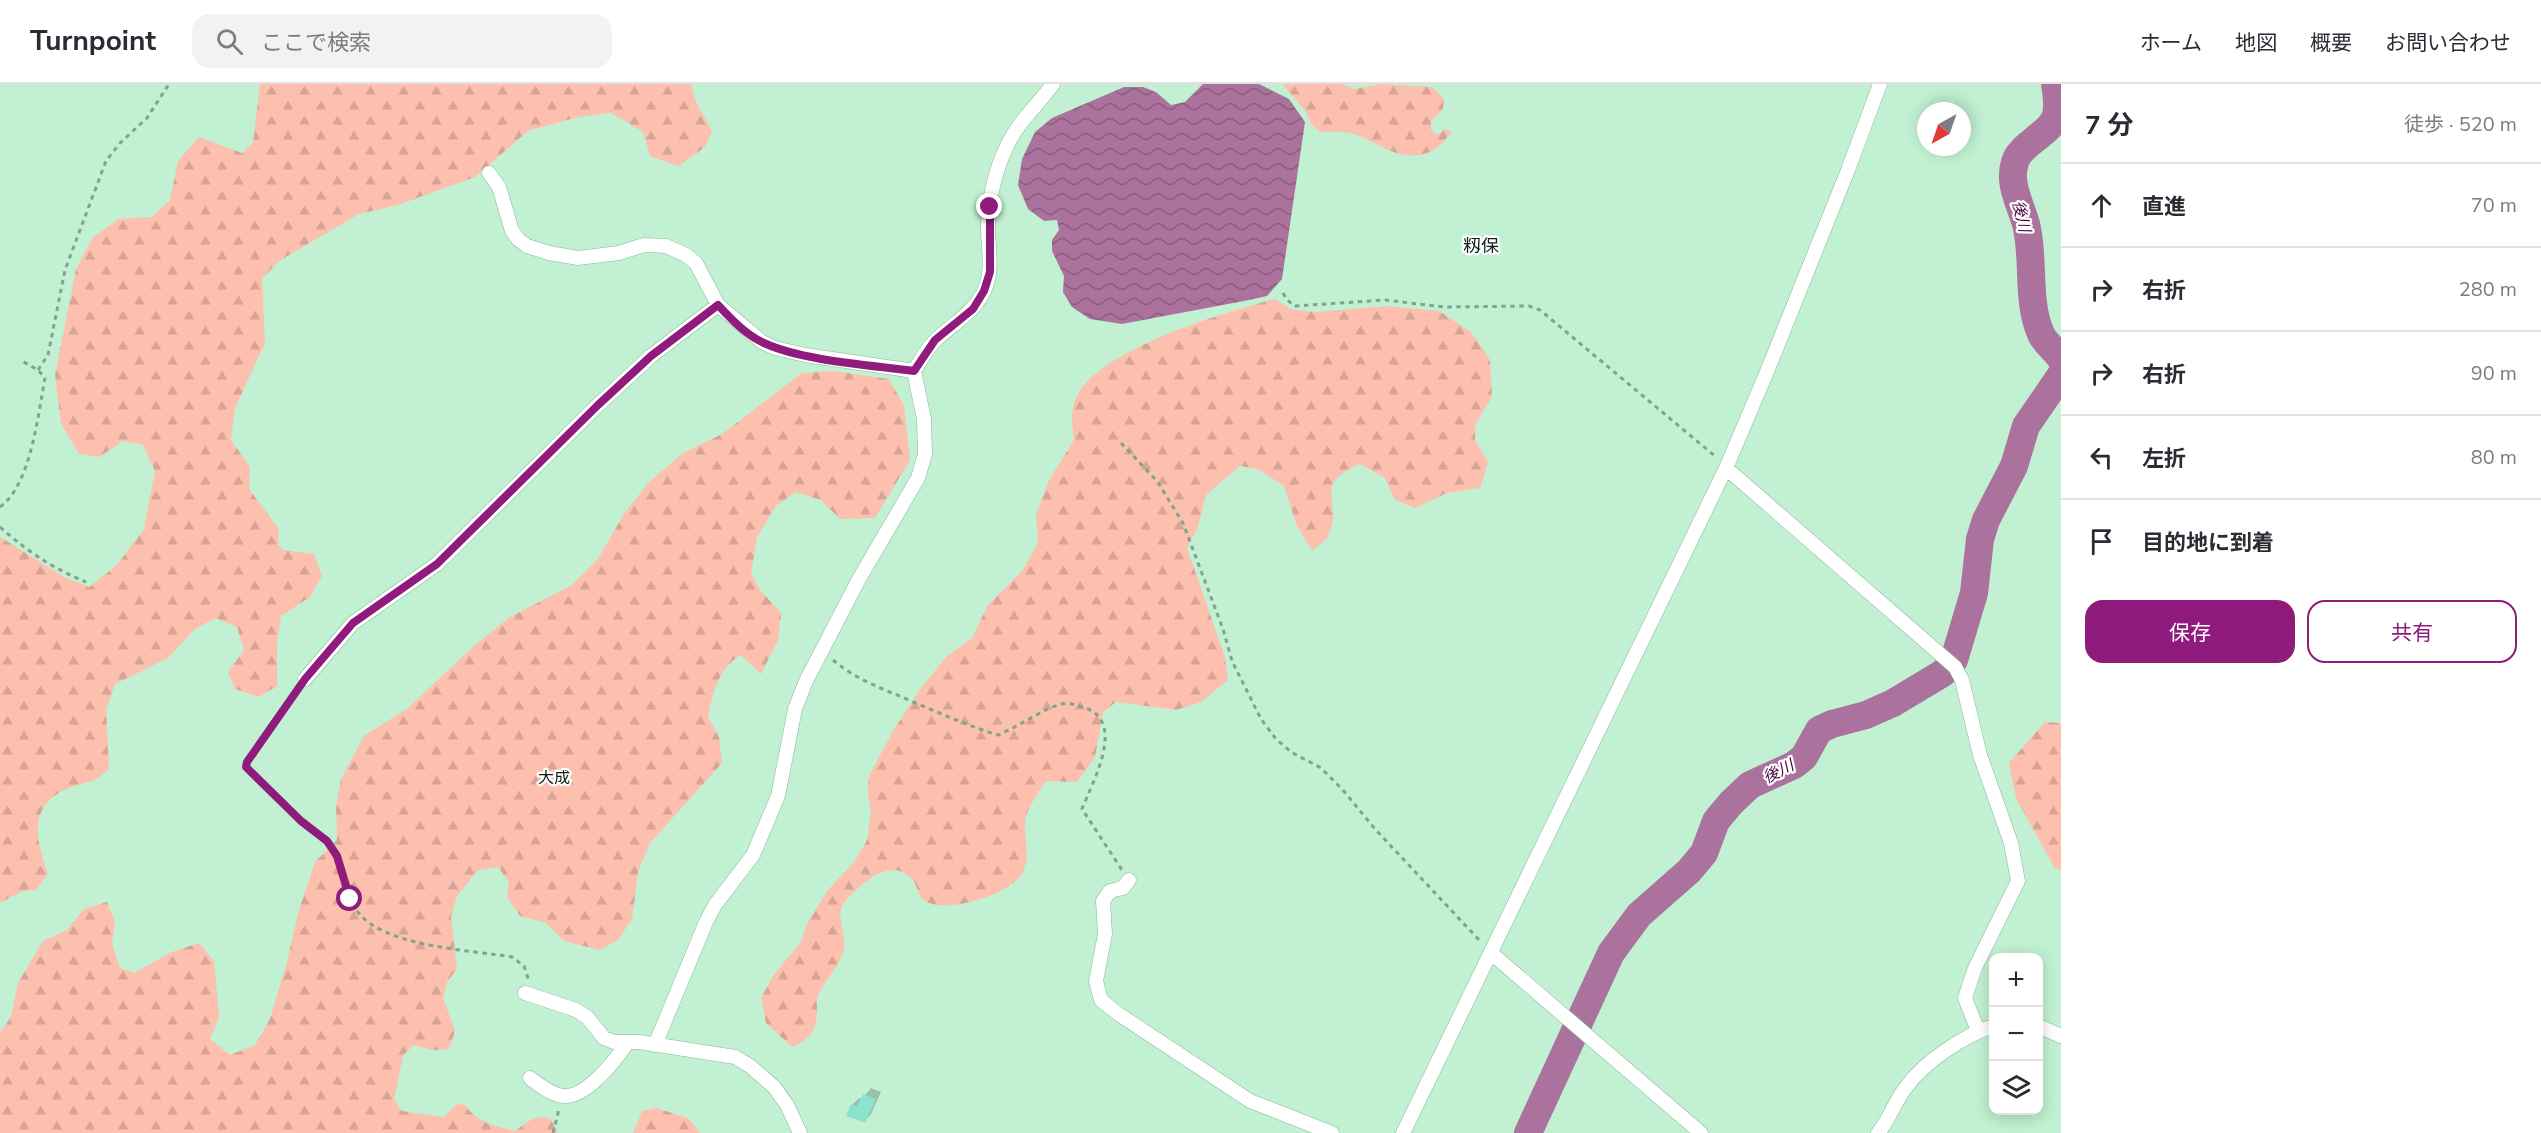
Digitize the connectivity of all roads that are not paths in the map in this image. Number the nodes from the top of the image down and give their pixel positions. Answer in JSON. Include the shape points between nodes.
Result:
{"nodes":[{"id":1,"x":1053,"y":84,"type":"edge"},
{"id":2,"x":1876,"y":86,"type":"edge"},
{"id":3,"x":489,"y":173,"type":"dead end"},
{"id":4,"x":718,"y":305,"type":"junction"},
{"id":5,"x":914,"y":371,"type":"junction"},
{"id":6,"x":1726,"y":468,"type":"junction"},
{"id":7,"x":305,"y":679,"type":"road end"},
{"id":8,"x":1129,"y":880,"type":"road end"},
{"id":9,"x":1491,"y":953,"type":"junction"},
{"id":10,"x":525,"y":993,"type":"road end"},
{"id":11,"x":1989,"y":1028,"type":"edge"},
{"id":12,"x":2043,"y":1028,"type":"edge"},
{"id":13,"x":1978,"y":1031,"type":"junction"},
{"id":14,"x":2061,"y":1036,"type":"edge"},
{"id":15,"x":628,"y":1042,"type":"junction"},
{"id":16,"x":655,"y":1045,"type":"junction"},
{"id":17,"x":530,"y":1078,"type":"dead end"},
{"id":18,"x":800,"y":1133,"type":"edge"},
{"id":19,"x":1332,"y":1133,"type":"edge"},
{"id":20,"x":1403,"y":1133,"type":"edge"},
{"id":21,"x":1701,"y":1133,"type":"edge"},
{"id":22,"x":1878,"y":1133,"type":"edge"}],
"edges":[{"from":1,"to":5,"type":"street","via":[[1020,124],[1000,163],[988,223],[990,272],[984,291],[966,315],[935,340]]},
{"from":2,"to":6,"type":"street","via":[[1775,352]]},
{"from":3,"to":4,"type":"street","via":[[499,187],[512,231],[527,246],[578,258],[644,245],[666,246],[696,263]]},
{"from":4,"to":5,"type":"street","via":[[745,330],[775,348]]},
{"from":4,"to":7,"type":"street","via":[[651,356],[437,564],[353,623]]},
{"from":5,"to":16,"type":"street","via":[[924,419],[925,454],[918,478],[859,579],[795,709],[778,796],[763,834],[753,855],[706,922]]},
{"from":6,"to":9,"type":"street"},
{"from":6,"to":13,"type":"street","via":[[1951,664],[1962,680],[1980,755],[2011,843],[2018,881],[1965,998]]},
{"from":8,"to":19,"type":"street","via":[[1123,888],[1110,891],[1103,901],[1105,934],[1096,981],[1101,1000],[1250,1101]]},
{"from":9,"to":20,"type":"street"},
{"from":9,"to":21,"type":"street"},
{"from":10,"to":15,"type":"street","via":[[576,1010],[604,1038]]},
{"from":11,"to":13,"type":"street"},
{"from":12,"to":14,"type":"street"},
{"from":13,"to":22,"type":"street","via":[[1929,1064],[1908,1084]]},
{"from":15,"to":16,"type":"street"},
{"from":15,"to":17,"type":"street","via":[[605,1072],[578,1096],[543,1089]]},
{"from":16,"to":18,"type":"street","via":[[719,1053],[742,1061],[774,1087]]}]}
